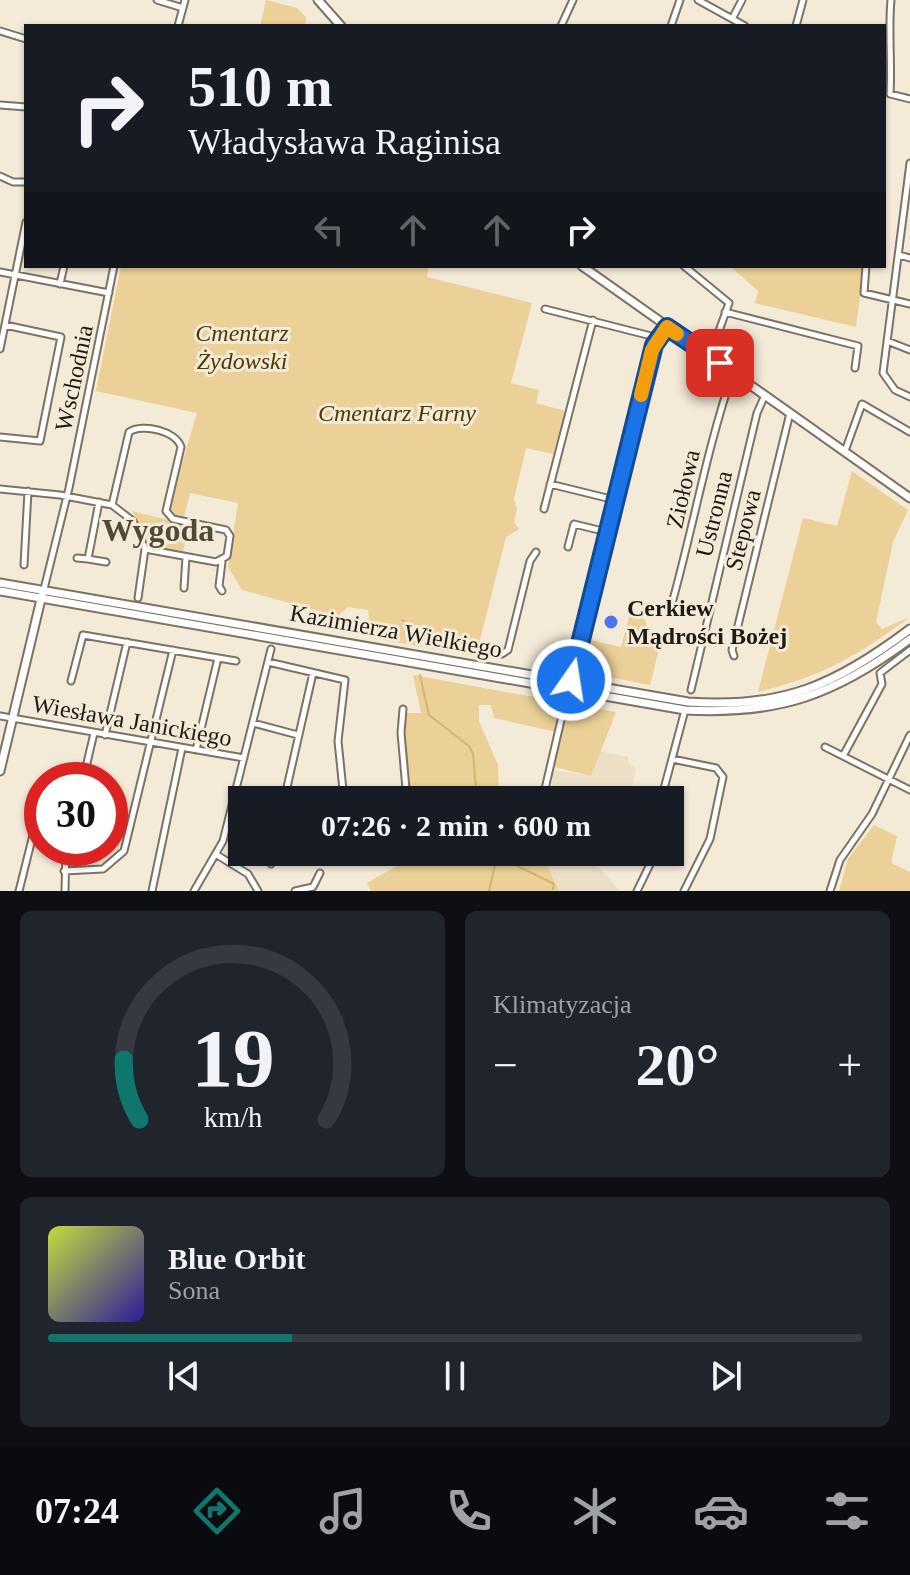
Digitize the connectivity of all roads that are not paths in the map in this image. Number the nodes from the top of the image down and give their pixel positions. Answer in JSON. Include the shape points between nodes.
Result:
{"nodes":[{"id":1,"x":157,"y":0,"type":"edge"},
{"id":2,"x":185,"y":0,"type":"edge"},
{"id":3,"x":318,"y":0,"type":"edge"},
{"id":4,"x":573,"y":0,"type":"edge"},
{"id":5,"x":680,"y":0,"type":"edge"},
{"id":6,"x":698,"y":0,"type":"edge"},
{"id":7,"x":742,"y":0,"type":"edge"},
{"id":8,"x":803,"y":0,"type":"edge"},
{"id":9,"x":891,"y":0,"type":"edge"},
{"id":10,"x":183,"y":8,"type":"junction"},
{"id":11,"x":732,"y":19,"type":"junction"},
{"id":12,"x":179,"y":24,"type":"edge"},
{"id":13,"x":339,"y":24,"type":"edge"},
{"id":14,"x":562,"y":24,"type":"edge"},
{"id":15,"x":672,"y":24,"type":"edge"},
{"id":16,"x":741,"y":24,"type":"edge"},
{"id":17,"x":797,"y":24,"type":"edge"},
{"id":18,"x":0,"y":31,"type":"edge"},
{"id":19,"x":24,"y":38,"type":"edge"},
{"id":20,"x":910,"y":99,"type":"edge"},
{"id":21,"x":0,"y":105,"type":"edge"},
{"id":22,"x":24,"y":107,"type":"edge"},
{"id":23,"x":910,"y":163,"type":"edge"},
{"id":24,"x":0,"y":176,"type":"edge"},
{"id":25,"x":24,"y":182,"type":"edge"},
{"id":26,"x":907,"y":214,"type":"edge"},
{"id":27,"x":24,"y":231,"type":"edge"},
{"id":28,"x":899,"y":255,"type":"junction"},
{"id":29,"x":910,"y":258,"type":"edge"},
{"id":30,"x":64,"y":268,"type":"edge"},
{"id":31,"x":114,"y":268,"type":"edge"},
{"id":32,"x":585,"y":268,"type":"edge"},
{"id":33,"x":686,"y":268,"type":"edge"},
{"id":34,"x":866,"y":268,"type":"edge"},
{"id":35,"x":0,"y":272,"type":"edge"},
{"id":36,"x":15,"y":274,"type":"junction"},
{"id":37,"x":60,"y":284,"type":"junction"},
{"id":38,"x":109,"y":293,"type":"junction"},
{"id":39,"x":892,"y":300,"type":"junction"},
{"id":40,"x":910,"y":304,"type":"edge"},
{"id":41,"x":545,"y":309,"type":"dead end"},
{"id":42,"x":725,"y":312,"type":"junction"},
{"id":43,"x":593,"y":320,"type":"junction"},
{"id":44,"x":5,"y":325,"type":"junction"},
{"id":45,"x":667,"y":327,"type":"junction"},
{"id":46,"x":659,"y":338,"type":"junction"},
{"id":47,"x":887,"y":341,"type":"junction"},
{"id":48,"x":0,"y":349,"type":"edge"},
{"id":49,"x":910,"y":350,"type":"edge"},
{"id":50,"x":710,"y":356,"type":"junction"},
{"id":51,"x":855,"y":368,"type":"dead end"},
{"id":52,"x":733,"y":372,"type":"junction"},
{"id":53,"x":765,"y":395,"type":"junction"},
{"id":54,"x":910,"y":397,"type":"edge"},
{"id":55,"x":790,"y":413,"type":"junction"},
{"id":56,"x":910,"y":432,"type":"edge"},
{"id":57,"x":0,"y":437,"type":"edge"},
{"id":58,"x":845,"y":451,"type":"junction"},
{"id":59,"x":550,"y":484,"type":"junction"},
{"id":60,"x":0,"y":489,"type":"edge"},
{"id":61,"x":28,"y":491,"type":"junction"},
{"id":62,"x":68,"y":496,"type":"junction"},
{"id":63,"x":910,"y":498,"type":"edge"},
{"id":64,"x":615,"y":500,"type":"junction"},
{"id":65,"x":99,"y":502,"type":"junction"},
{"id":66,"x":112,"y":505,"type":"junction"},
{"id":67,"x":544,"y":509,"type":"dead end"},
{"id":68,"x":607,"y":532,"type":"junction"},
{"id":69,"x":568,"y":547,"type":"dead end"},
{"id":70,"x":145,"y":549,"type":"junction"},
{"id":71,"x":536,"y":552,"type":"dead end"},
{"id":72,"x":186,"y":557,"type":"junction"},
{"id":73,"x":77,"y":558,"type":"dead end"},
{"id":74,"x":88,"y":559,"type":"junction"},
{"id":75,"x":106,"y":562,"type":"dead end"},
{"id":76,"x":222,"y":562,"type":"junction"},
{"id":77,"x":24,"y":565,"type":"dead end"},
{"id":78,"x":0,"y":583,"type":"edge"},
{"id":79,"x":184,"y":588,"type":"dead end"},
{"id":80,"x":0,"y":591,"type":"edge"},
{"id":81,"x":222,"y":591,"type":"dead end"},
{"id":82,"x":42,"y":592,"type":"junction"},
{"id":83,"x":138,"y":598,"type":"dead end"},
{"id":84,"x":669,"y":614,"type":"dead end"},
{"id":85,"x":910,"y":629,"type":"edge"},
{"id":86,"x":910,"y":639,"type":"edge"},
{"id":87,"x":127,"y":642,"type":"junction"},
{"id":88,"x":271,"y":649,"type":"dead end"},
{"id":89,"x":173,"y":650,"type":"junction"},
{"id":90,"x":910,"y":650,"type":"edge"},
{"id":91,"x":485,"y":651,"type":"dead end"},
{"id":92,"x":734,"y":656,"type":"dead end"},
{"id":93,"x":218,"y":658,"type":"junction"},
{"id":94,"x":236,"y":661,"type":"dead end"},
{"id":95,"x":268,"y":662,"type":"junction"},
{"id":96,"x":313,"y":673,"type":"junction"},
{"id":97,"x":345,"y":680,"type":"junction"},
{"id":98,"x":71,"y":681,"type":"dead end"},
{"id":99,"x":353,"y":682,"type":"dead end"},
{"id":100,"x":569,"y":686,"type":"junction"},
{"id":101,"x":691,"y":690,"type":"dead end"},
{"id":102,"x":403,"y":709,"type":"dead end"},
{"id":103,"x":685,"y":710,"type":"junction"},
{"id":104,"x":0,"y":716,"type":"edge"},
{"id":105,"x":13,"y":718,"type":"junction"},
{"id":106,"x":253,"y":723,"type":"junction"},
{"id":107,"x":94,"y":733,"type":"junction"},
{"id":108,"x":105,"y":735,"type":"junction"},
{"id":109,"x":298,"y":735,"type":"junction"},
{"id":110,"x":910,"y":736,"type":"edge"},
{"id":111,"x":151,"y":743,"type":"junction"},
{"id":112,"x":825,"y":747,"type":"dead end"},
{"id":113,"x":182,"y":748,"type":"junction"},
{"id":114,"x":196,"y":750,"type":"junction"},
{"id":115,"x":843,"y":756,"type":"junction"},
{"id":116,"x":244,"y":758,"type":"junction"},
{"id":117,"x":672,"y":759,"type":"junction"},
{"id":118,"x":87,"y":762,"type":"edge"},
{"id":119,"x":0,"y":771,"type":"edge"},
{"id":120,"x":889,"y":779,"type":"junction"},
{"id":121,"x":237,"y":786,"type":"edge"},
{"id":122,"x":287,"y":786,"type":"edge"},
{"id":123,"x":343,"y":786,"type":"edge"},
{"id":124,"x":406,"y":786,"type":"edge"},
{"id":125,"x":547,"y":786,"type":"edge"},
{"id":126,"x":665,"y":786,"type":"edge"},
{"id":127,"x":910,"y":790,"type":"edge"},
{"id":128,"x":228,"y":822,"type":"edge"},
{"id":129,"x":217,"y":855,"type":"junction"},
{"id":130,"x":26,"y":866,"type":"edge"},
{"id":131,"x":64,"y":866,"type":"edge"},
{"id":132,"x":649,"y":866,"type":"edge"},
{"id":133,"x":64,"y":871,"type":"junction"},
{"id":134,"x":320,"y":873,"type":"dead end"},
{"id":135,"x":19,"y":891,"type":"edge"},
{"id":136,"x":65,"y":891,"type":"edge"},
{"id":137,"x":152,"y":891,"type":"edge"},
{"id":138,"x":194,"y":891,"type":"edge"},
{"id":139,"x":258,"y":891,"type":"edge"},
{"id":140,"x":295,"y":891,"type":"edge"},
{"id":141,"x":637,"y":891,"type":"edge"},
{"id":142,"x":684,"y":891,"type":"edge"},
{"id":143,"x":830,"y":891,"type":"edge"}],
"edges":[{"from":1,"to":10,"type":"street"},
{"from":2,"to":10,"type":"street"},
{"from":3,"to":13,"type":"main road"},
{"from":4,"to":14,"type":"street"},
{"from":5,"to":15,"type":"street"},
{"from":6,"to":11,"type":"street"},
{"from":7,"to":11,"type":"street"},
{"from":8,"to":17,"type":"street"},
{"from":9,"to":20,"type":"street","via":[[890,94]]},
{"from":10,"to":12,"type":"street"},
{"from":11,"to":16,"type":"street"},
{"from":18,"to":19,"type":"street"},
{"from":21,"to":22,"type":"street"},
{"from":23,"to":26,"type":"street"},
{"from":24,"to":25,"type":"street"},
{"from":26,"to":28,"type":"street"},
{"from":27,"to":36,"type":"street"},
{"from":28,"to":29,"type":"street"},
{"from":28,"to":39,"type":"street"},
{"from":30,"to":37,"type":"street"},
{"from":31,"to":38,"type":"street","name":"Wschodnia"},
{"from":32,"to":45,"type":"main road"},
{"from":33,"to":42,"type":"street","via":[[729,303]]},
{"from":34,"to":39,"type":"street","via":[[863,290]]},
{"from":35,"to":36,"type":"street"},
{"from":36,"to":37,"type":"street"},
{"from":36,"to":44,"type":"street"},
{"from":37,"to":38,"type":"street"},
{"from":38,"to":62,"type":"street","name":"Wschodnia"},
{"from":39,"to":40,"type":"street"},
{"from":39,"to":47,"type":"street"},
{"from":41,"to":43,"type":"street"},
{"from":42,"to":50,"type":"street"},
{"from":42,"to":51,"type":"street","via":[[858,346]]},
{"from":43,"to":46,"type":"street"},
{"from":43,"to":59,"type":"street"},
{"from":44,"to":48,"type":"street"},
{"from":44,"to":57,"type":"street","via":[[61,337],[40,441]]},
{"from":45,"to":46,"type":"street"},
{"from":45,"to":50,"type":"main road"},
{"from":46,"to":64,"type":"street"},
{"from":47,"to":49,"type":"street"},
{"from":47,"to":54,"type":"street","via":[[885,379]]},
{"from":50,"to":52,"type":"main road"},
{"from":52,"to":53,"type":"main road"},
{"from":52,"to":84,"type":"street","name":"Ziołowa"},
{"from":53,"to":55,"type":"main road"},
{"from":53,"to":101,"type":"street","name":"Ustronna"},
{"from":55,"to":58,"type":"main road"},
{"from":55,"to":92,"type":"street","name":"Stepowa"},
{"from":56,"to":58,"type":"street","via":[[862,404]]},
{"from":58,"to":63,"type":"main road"},
{"from":59,"to":64,"type":"street"},
{"from":59,"to":67,"type":"street"},
{"from":60,"to":61,"type":"street"},
{"from":61,"to":62,"type":"street"},
{"from":61,"to":77,"type":"street"},
{"from":62,"to":65,"type":"street"},
{"from":62,"to":82,"type":"street","name":"Wschodnia"},
{"from":64,"to":68,"type":"street"},
{"from":65,"to":66,"type":"street"},
{"from":65,"to":74,"type":"street"},
{"from":66,"to":70,"type":"street","via":[[133,521]]},
{"from":66,"to":76,"type":"street","via":[[129,432],[142,428],[175,437],[181,450],[166,511],[173,519],[226,530],[230,543]]},
{"from":68,"to":69,"type":"street","via":[[574,524]]},
{"from":68,"to":100,"type":"street"},
{"from":70,"to":72,"type":"street"},
{"from":70,"to":83,"type":"street"},
{"from":71,"to":91,"type":"street","via":[[508,650]]},
{"from":72,"to":76,"type":"street"},
{"from":72,"to":79,"type":"street"},
{"from":73,"to":74,"type":"street"},
{"from":74,"to":75,"type":"street"},
{"from":76,"to":81,"type":"street"},
{"from":78,"to":82,"type":"main road","name":"Kazimierza Wielkiego"},
{"from":80,"to":82,"type":"main road","name":"Kazimierza Wielkiego"},
{"from":82,"to":100,"type":"main road","name":"Kazimierza Wielkiego"},
{"from":82,"to":105,"type":"main road"},
{"from":85,"to":100,"type":"main road","name":"Kazimierza Wielkiego","via":[[824,684],[754,703],[688,702]]},
{"from":86,"to":103,"type":"main road","name":"Kazimierza Wielkiego","via":[[846,683],[814,696],[761,709]]},
{"from":87,"to":89,"type":"street"},
{"from":87,"to":98,"type":"street","via":[[83,635]]},
{"from":87,"to":108,"type":"street"},
{"from":88,"to":95,"type":"street"},
{"from":89,"to":93,"type":"street"},
{"from":89,"to":111,"type":"street"},
{"from":90,"to":115,"type":"street","via":[[880,673],[882,684]]},
{"from":93,"to":94,"type":"street"},
{"from":93,"to":114,"type":"street"},
{"from":95,"to":96,"type":"street"},
{"from":95,"to":106,"type":"street"},
{"from":96,"to":97,"type":"street"},
{"from":96,"to":109,"type":"street"},
{"from":97,"to":99,"type":"street"},
{"from":97,"to":123,"type":"street","via":[[338,741]]},
{"from":100,"to":103,"type":"main road","name":"Kazimierza Wielkiego"},
{"from":100,"to":125,"type":"street"},
{"from":102,"to":124,"type":"street"},
{"from":103,"to":117,"type":"street"},
{"from":104,"to":105,"type":"street","name":"Wiesława Janickiego"},
{"from":105,"to":107,"type":"street","name":"Wiesława Janickiego"},
{"from":105,"to":119,"type":"main road"},
{"from":106,"to":109,"type":"street"},
{"from":106,"to":116,"type":"street"},
{"from":107,"to":108,"type":"street","name":"Wiesława Janickiego"},
{"from":107,"to":118,"type":"street"},
{"from":108,"to":111,"type":"street","name":"Wiesława Janickiego"},
{"from":109,"to":122,"type":"street"},
{"from":110,"to":120,"type":"street"},
{"from":111,"to":113,"type":"street","name":"Wiesława Janickiego"},
{"from":111,"to":133,"type":"street","via":[[124,851],[103,869]]},
{"from":112,"to":115,"type":"street"},
{"from":113,"to":114,"type":"street","name":"Wiesława Janickiego"},
{"from":113,"to":137,"type":"street"},
{"from":114,"to":116,"type":"street","name":"Wiesława Janickiego"},
{"from":115,"to":120,"type":"street"},
{"from":116,"to":121,"type":"street"},
{"from":117,"to":126,"type":"street"},
{"from":117,"to":142,"type":"street","via":[[716,768],[723,777],[710,839]]},
{"from":120,"to":127,"type":"street"},
{"from":120,"to":143,"type":"street","via":[[840,860]]},
{"from":128,"to":129,"type":"street"},
{"from":129,"to":138,"type":"street"},
{"from":129,"to":139,"type":"street","via":[[248,874]]},
{"from":130,"to":135,"type":"street"},
{"from":131,"to":133,"type":"street"},
{"from":132,"to":141,"type":"street"},
{"from":133,"to":136,"type":"street"},
{"from":134,"to":140,"type":"street","via":[[313,887]]}]}
